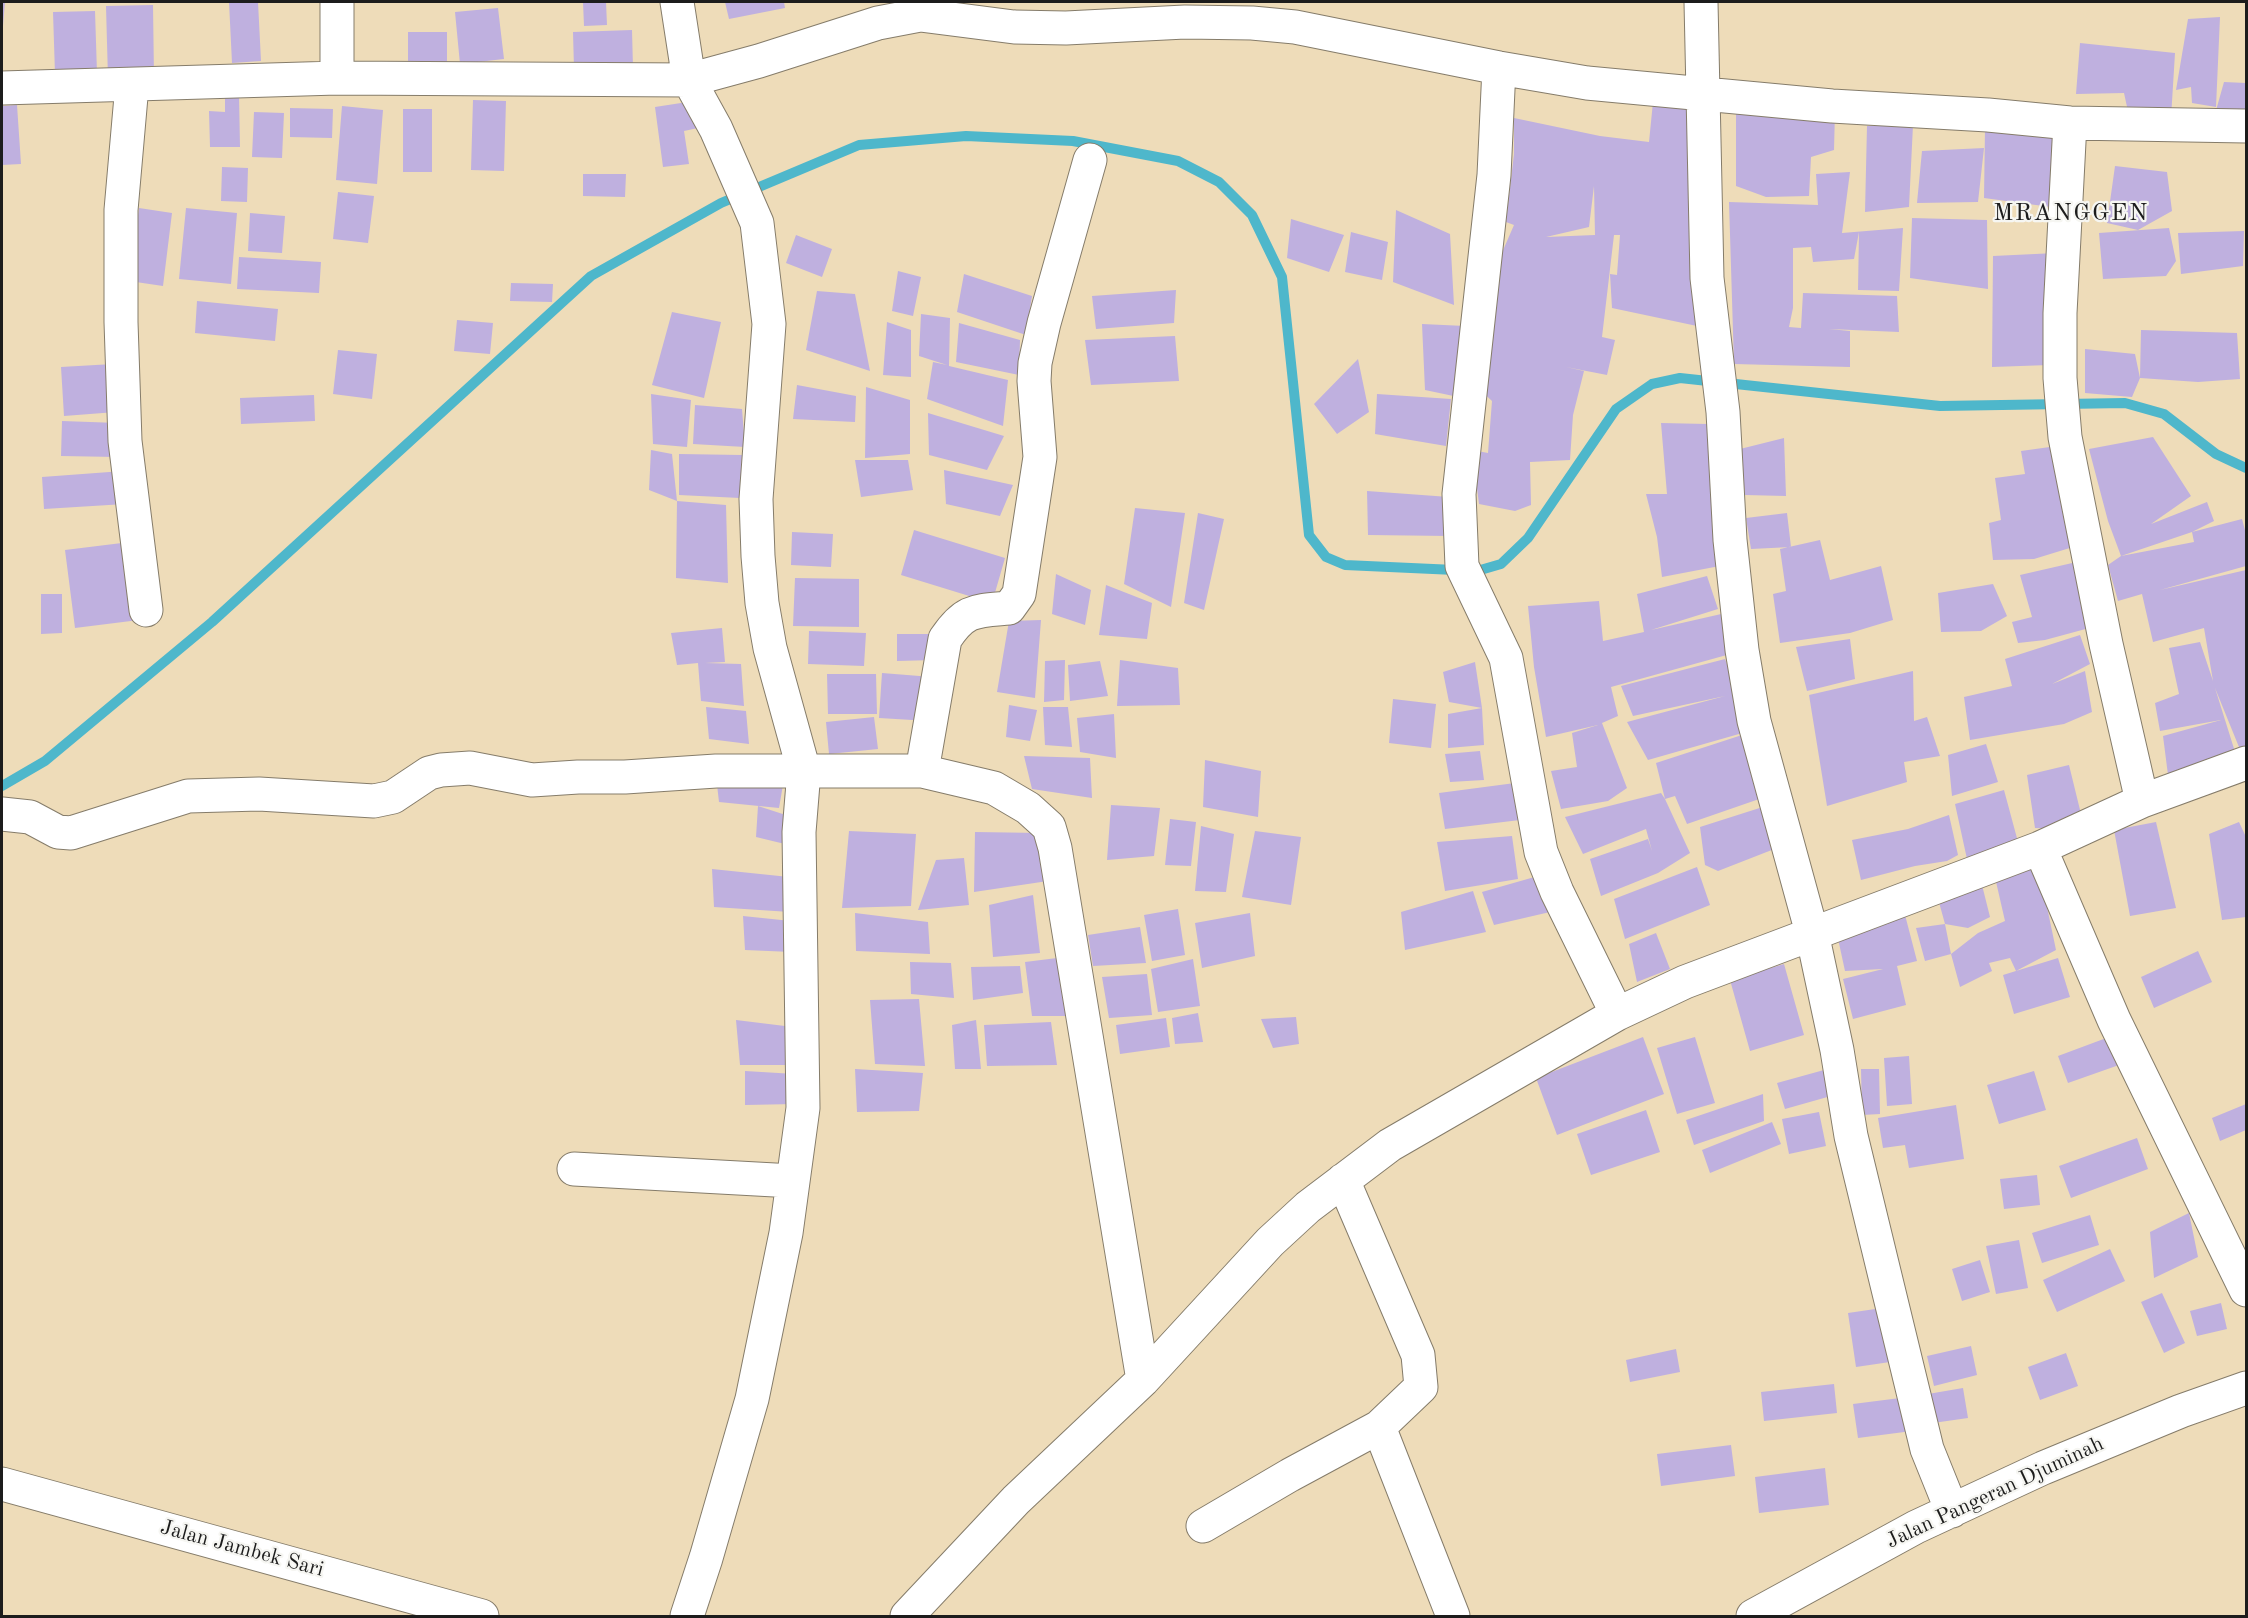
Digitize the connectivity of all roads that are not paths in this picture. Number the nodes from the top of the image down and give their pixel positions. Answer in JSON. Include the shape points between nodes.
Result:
{"nodes":[{"id":1,"x":337,"y":2,"type":"edge"},
{"id":2,"x":677,"y":2,"type":"edge"},
{"id":3,"x":1701,"y":2,"type":"edge"},
{"id":4,"x":918,"y":8,"type":"edge"},
{"id":5,"x":1185,"y":12,"type":"edge"},
{"id":6,"x":1499,"y":68,"type":"junction"},
{"id":7,"x":337,"y":78,"type":"junction"},
{"id":8,"x":689,"y":80,"type":"junction"},
{"id":9,"x":132,"y":85,"type":"junction"},
{"id":10,"x":2,"y":88,"type":"edge"},
{"id":11,"x":1703,"y":94,"type":"junction"},
{"id":12,"x":2070,"y":123,"type":"junction"},
{"id":13,"x":2247,"y":126,"type":"edge"},
{"id":14,"x":1090,"y":160,"type":"dead end"},
{"id":15,"x":146,"y":610,"type":"dead end"},
{"id":16,"x":2247,"y":763,"type":"edge"},
{"id":17,"x":804,"y":771,"type":"junction"},
{"id":18,"x":922,"y":771,"type":"junction"},
{"id":19,"x":2142,"y":801,"type":"junction"},
{"id":20,"x":2,"y":814,"type":"edge"},
{"id":21,"x":2040,"y":848,"type":"junction"},
{"id":22,"x":1812,"y":933,"type":"junction"},
{"id":23,"x":1617,"y":1014,"type":"junction"},
{"id":24,"x":574,"y":1169,"type":"dead end"},
{"id":25,"x":1343,"y":1180,"type":"junction"},
{"id":26,"x":793,"y":1182,"type":"junction"},
{"id":27,"x":2247,"y":1290,"type":"edge"},
{"id":28,"x":1143,"y":1380,"type":"junction"},
{"id":29,"x":2247,"y":1388,"type":"edge"},
{"id":30,"x":1379,"y":1427,"type":"junction"},
{"id":31,"x":2,"y":1484,"type":"edge"},
{"id":32,"x":1952,"y":1511,"type":"junction"},
{"id":33,"x":1203,"y":1526,"type":"dead end"},
{"id":34,"x":482,"y":1617,"type":"edge"},
{"id":35,"x":687,"y":1617,"type":"edge"},
{"id":36,"x":907,"y":1617,"type":"edge"},
{"id":37,"x":1453,"y":1617,"type":"edge"},
{"id":38,"x":1753,"y":1617,"type":"edge"}],
"edges":[{"from":1,"to":7,"type":"street"},
{"from":2,"to":8,"type":"street"},
{"from":3,"to":11,"type":"street"},
{"from":4,"to":5,"type":"street","via":[[1014,27],[1045,28]]},
{"from":4,"to":8,"type":"street"},
{"from":5,"to":6,"type":"street","via":[[1295,27]]},
{"from":6,"to":11,"type":"street"},
{"from":6,"to":23,"type":"street","via":[[1494,175],[1459,494],[1462,566],[1506,658],[1541,852]]},
{"from":7,"to":8,"type":"street"},
{"from":7,"to":9,"type":"street"},
{"from":8,"to":17,"type":"street","via":[[716,129],[757,223],[769,324],[756,499],[762,603],[770,648]]},
{"from":9,"to":10,"type":"street"},
{"from":9,"to":15,"type":"street","via":[[121,210],[121,322],[126,441]]},
{"from":11,"to":12,"type":"street"},
{"from":11,"to":22,"type":"street","via":[[1707,278],[1723,412],[1730,540],[1742,650],[1754,721]]},
{"from":12,"to":13,"type":"street"},
{"from":12,"to":19,"type":"street","via":[[2061,291],[2060,378],[2065,437]]},
{"from":14,"to":18,"type":"street","via":[[1035,363],[1040,457],[1019,594],[1009,608],[972,611],[955,623],[945,639]]},
{"from":16,"to":19,"type":"street"},
{"from":17,"to":18,"type":"street"},
{"from":17,"to":20,"type":"street","via":[[532,780],[470,768],[441,770],[429,773],[393,797],[374,801],[259,794],[188,796],[71,833],[58,832],[30,817]]},
{"from":17,"to":26,"type":"street","via":[[799,832],[803,1108]]},
{"from":18,"to":28,"type":"street","via":[[994,788],[1049,826]]},
{"from":19,"to":21,"type":"street"},
{"from":21,"to":22,"type":"street"},
{"from":21,"to":27,"type":"street","via":[[2114,1020]]},
{"from":22,"to":23,"type":"street","via":[[1685,982]]},
{"from":22,"to":32,"type":"street","via":[[1851,1136],[1924,1440]]},
{"from":23,"to":25,"type":"street","via":[[1390,1145]]},
{"from":24,"to":26,"type":"street"},
{"from":25,"to":28,"type":"street","via":[[1270,1242]]},
{"from":25,"to":30,"type":"street","via":[[1418,1355],[1421,1373],[1421,1387]]},
{"from":26,"to":35,"type":"street","via":[[752,1398]]},
{"from":28,"to":36,"type":"street","via":[[1016,1500]]},
{"from":29,"to":32,"type":"street","name":"Jalan Pangeran Djuminah","via":[[2043,1468]]},
{"from":30,"to":33,"type":"street"},
{"from":30,"to":37,"type":"street"},
{"from":31,"to":34,"type":"street","name":"Jalan Jambek Sari"},
{"from":32,"to":38,"type":"street","name":"Jalan Pangeran Djuminah","via":[[1887,1542]]}]}
